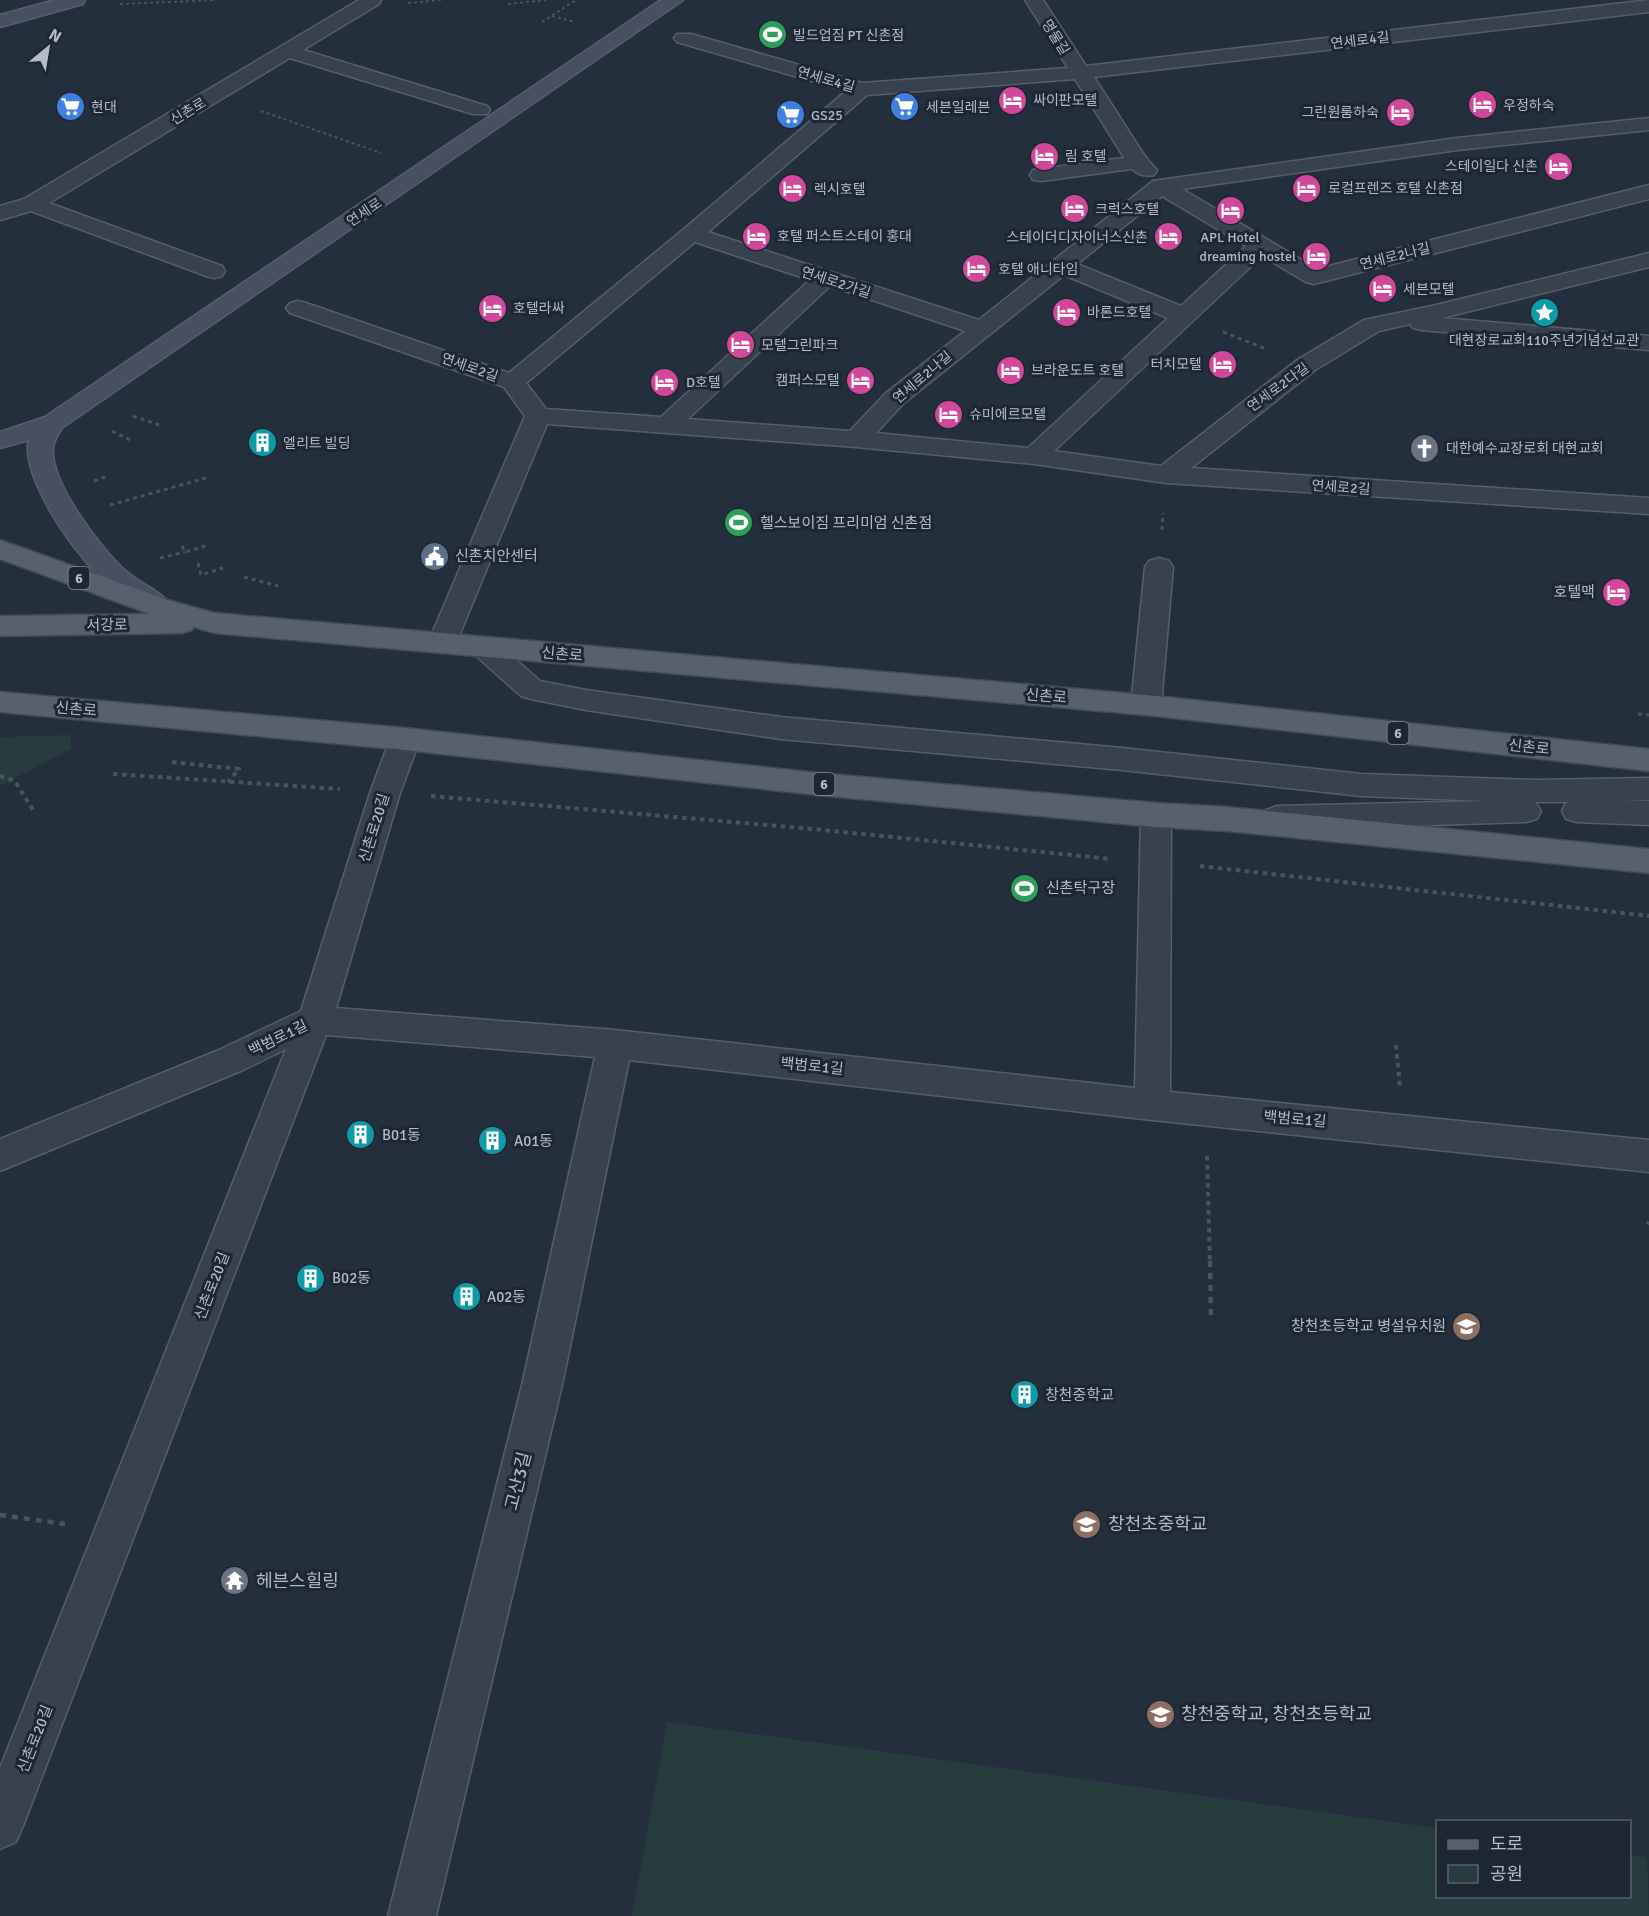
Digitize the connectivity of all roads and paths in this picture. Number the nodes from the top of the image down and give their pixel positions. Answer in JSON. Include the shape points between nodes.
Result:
{"nodes":[{"id":1,"x":76,"y":0,"type":"edge"},
{"id":2,"x":216,"y":0,"type":"edge"},
{"id":3,"x":372,"y":0,"type":"edge"},
{"id":4,"x":442,"y":0,"type":"edge"},
{"id":5,"x":546,"y":0,"type":"edge"},
{"id":6,"x":576,"y":0,"type":"edge"},
{"id":7,"x":674,"y":0,"type":"edge"},
{"id":8,"x":1034,"y":0,"type":"edge"},
{"id":9,"x":400,"y":3,"type":"dead end"},
{"id":10,"x":120,"y":4,"type":"dead end"},
{"id":11,"x":508,"y":4,"type":"dead end"},
{"id":12,"x":1643,"y":7,"type":"edge"},
{"id":13,"x":0,"y":21,"type":"edge"},
{"id":14,"x":543,"y":22,"type":"dead end"},
{"id":15,"x":684,"y":38,"type":"dead end"},
{"id":16,"x":287,"y":51,"type":"junction"},
{"id":17,"x":1079,"y":73,"type":"junction"},
{"id":18,"x":861,"y":89,"type":"junction"},
{"id":19,"x":214,"y":96,"type":"junction"},
{"id":20,"x":480,"y":110,"type":"dead end"},
{"id":21,"x":1649,"y":124,"type":"edge"},
{"id":22,"x":383,"y":153,"type":"dead end"},
{"id":23,"x":1148,"y":173,"type":"junction"},
{"id":24,"x":1041,"y":175,"type":"dead end"},
{"id":25,"x":1649,"y":192,"type":"edge"},
{"id":26,"x":32,"y":204,"type":"junction"},
{"id":27,"x":0,"y":213,"type":"edge"},
{"id":28,"x":692,"y":234,"type":"junction"},
{"id":29,"x":1259,"y":246,"type":"junction"},
{"id":30,"x":1649,"y":260,"type":"edge"},
{"id":31,"x":1059,"y":266,"type":"junction"},
{"id":32,"x":214,"y":271,"type":"dead end"},
{"id":33,"x":826,"y":278,"type":"junction"},
{"id":34,"x":298,"y":308,"type":"dead end"},
{"id":35,"x":1184,"y":316,"type":"junction"},
{"id":36,"x":1402,"y":320,"type":"junction"},
{"id":37,"x":981,"y":328,"type":"junction"},
{"id":38,"x":1649,"y":343,"type":"edge"},
{"id":39,"x":1306,"y":365,"type":"junction"},
{"id":40,"x":513,"y":382,"type":"junction"},
{"id":41,"x":538,"y":416,"type":"junction"},
{"id":42,"x":54,"y":422,"type":"junction"},
{"id":43,"x":668,"y":424,"type":"junction"},
{"id":44,"x":109,"y":430,"type":"dead end"},
{"id":45,"x":856,"y":439,"type":"junction"},
{"id":46,"x":0,"y":440,"type":"edge"},
{"id":47,"x":130,"y":440,"type":"dead end"},
{"id":48,"x":1034,"y":456,"type":"junction"},
{"id":49,"x":1166,"y":475,"type":"junction"},
{"id":50,"x":206,"y":478,"type":"dead end"},
{"id":51,"x":106,"y":506,"type":"dead end"},
{"id":52,"x":1649,"y":506,"type":"edge"},
{"id":53,"x":209,"y":545,"type":"dead end"},
{"id":54,"x":182,"y":546,"type":"dead end"},
{"id":55,"x":0,"y":549,"type":"edge"},
{"id":56,"x":185,"y":552,"type":"junction"},
{"id":57,"x":150,"y":555,"type":"dead end"},
{"id":58,"x":198,"y":563,"type":"dead end"},
{"id":59,"x":1159,"y":567,"type":"joint"},
{"id":60,"x":223,"y":568,"type":"dead end"},
{"id":61,"x":158,"y":607,"type":"junction"},
{"id":62,"x":214,"y":623,"type":"junction"},
{"id":63,"x":0,"y":626,"type":"edge"},
{"id":64,"x":442,"y":643,"type":"junction"},
{"id":65,"x":484,"y":647,"type":"junction"},
{"id":66,"x":0,"y":702,"type":"edge"},
{"id":67,"x":1146,"y":705,"type":"junction"},
{"id":68,"x":405,"y":739,"type":"junction"},
{"id":69,"x":1649,"y":760,"type":"edge"},
{"id":70,"x":213,"y":766,"type":"dead end"},
{"id":71,"x":113,"y":774,"type":"dead end"},
{"id":72,"x":0,"y":776,"type":"edge"},
{"id":73,"x":228,"y":782,"type":"junction"},
{"id":74,"x":345,"y":789,"type":"dead end"},
{"id":75,"x":1649,"y":789,"type":"edge"},
{"id":76,"x":421,"y":795,"type":"dead end"},
{"id":77,"x":33,"y":810,"type":"dead end"},
{"id":78,"x":1649,"y":813,"type":"edge"},
{"id":79,"x":1156,"y":815,"type":"junction"},
{"id":80,"x":1227,"y":819,"type":"junction"},
{"id":81,"x":1123,"y":861,"type":"dead end"},
{"id":82,"x":1649,"y":861,"type":"edge"},
{"id":83,"x":1190,"y":865,"type":"dead end"},
{"id":84,"x":1649,"y":916,"type":"edge"},
{"id":85,"x":315,"y":1020,"type":"junction"},
{"id":86,"x":615,"y":1044,"type":"junction"},
{"id":87,"x":1152,"y":1105,"type":"junction"},
{"id":88,"x":1206,"y":1151,"type":"dead end"},
{"id":89,"x":0,"y":1155,"type":"edge"},
{"id":90,"x":1649,"y":1156,"type":"edge"},
{"id":91,"x":1211,"y":1318,"type":"dead end"},
{"id":92,"x":0,"y":1515,"type":"edge"},
{"id":93,"x":116,"y":1531,"type":"junction"},
{"id":94,"x":0,"y":1826,"type":"edge"},
{"id":95,"x":412,"y":1916,"type":"edge"}],
"edges":[{"from":1,"to":13,"type":"street"},
{"from":2,"to":10,"type":"path"},
{"from":3,"to":16,"type":"street","name":"신촌로"},
{"from":4,"to":9,"type":"path"},
{"from":5,"to":11,"type":"path"},
{"from":6,"to":14,"type":"path"},
{"from":7,"to":42,"type":"street","name":"연세로"},
{"from":8,"to":17,"type":"street","name":"명물길"},
{"from":12,"to":17,"type":"street","name":"연세로4길"},
{"from":15,"to":18,"type":"street","name":"연세로4길"},
{"from":16,"to":19,"type":"street","name":"신촌로"},
{"from":16,"to":20,"type":"street"},
{"from":17,"to":18,"type":"street","name":"연세로4길"},
{"from":17,"to":23,"type":"street"},
{"from":18,"to":28,"type":"street"},
{"from":19,"to":22,"type":"path"},
{"from":19,"to":26,"type":"street","name":"신촌로"},
{"from":21,"to":23,"type":"street"},
{"from":23,"to":24,"type":"street"},
{"from":23,"to":29,"type":"street","name":"연세로2나길"},
{"from":23,"to":31,"type":"street","name":"연세로2나길"},
{"from":25,"to":29,"type":"street","name":"연세로2나길","via":[[1314,277]]},
{"from":26,"to":27,"type":"street","name":"신촌로"},
{"from":26,"to":32,"type":"street"},
{"from":28,"to":33,"type":"street","name":"연세로2가길"},
{"from":28,"to":40,"type":"street"},
{"from":29,"to":35,"type":"street"},
{"from":30,"to":36,"type":"street","name":"연세로2다길"},
{"from":31,"to":35,"type":"street"},
{"from":31,"to":37,"type":"street","name":"연세로2나길"},
{"from":33,"to":37,"type":"street","name":"연세로2가길"},
{"from":33,"to":43,"type":"street"},
{"from":34,"to":40,"type":"street","name":"연세로2길"},
{"from":35,"to":39,"type":"path"},
{"from":35,"to":48,"type":"street"},
{"from":36,"to":38,"type":"street","name":"연세로2다길"},
{"from":36,"to":39,"type":"street","name":"연세로2다길","via":[[1372,325]]},
{"from":37,"to":45,"type":"street","name":"연세로2나길","via":[[895,398]]},
{"from":39,"to":49,"type":"street","name":"연세로2다길"},
{"from":40,"to":41,"type":"street","name":"연세로2길"},
{"from":41,"to":43,"type":"street","name":"연세로2길"},
{"from":41,"to":64,"type":"street"},
{"from":42,"to":46,"type":"street","name":"연세로"},
{"from":42,"to":61,"type":"street","via":[[43,438],[42,469],[64,510],[93,553],[118,579]]},
{"from":43,"to":45,"type":"street","name":"연세로2길"},
{"from":44,"to":47,"type":"path"},
{"from":45,"to":48,"type":"street","name":"연세로2길"},
{"from":48,"to":49,"type":"street","name":"연세로2길"},
{"from":49,"to":52,"type":"street","name":"연세로2길"},
{"from":49,"to":59,"type":"path"},
{"from":50,"to":51,"type":"path"},
{"from":53,"to":56,"type":"path"},
{"from":54,"to":56,"type":"path"},
{"from":55,"to":61,"type":"main road","name":"신촌로","number":"6"},
{"from":56,"to":57,"type":"path","via":[[160,558]]},
{"from":58,"to":60,"type":"path","via":[[201,575]]},
{"from":59,"to":67,"type":"street"},
{"from":61,"to":62,"type":"main road","name":"신촌로","number":"6"},
{"from":62,"to":63,"type":"main road","name":"서강로"},
{"from":62,"to":64,"type":"main road","name":"신촌로","number":"6"},
{"from":64,"to":65,"type":"main road","name":"신촌로","number":"6"},
{"from":65,"to":67,"type":"main road","name":"신촌로","number":"6"},
{"from":65,"to":75,"type":"street","via":[[531,688],[781,728],[1361,785],[1536,791]]},
{"from":66,"to":68,"type":"main road","name":"신촌로","number":"6"},
{"from":67,"to":69,"type":"main road","name":"신촌로","number":"6"},
{"from":68,"to":79,"type":"main road","name":"신촌로","number":"6","via":[[818,784]]},
{"from":68,"to":85,"type":"street","name":"신촌로20길"},
{"from":70,"to":73,"type":"path","via":[[239,769]]},
{"from":71,"to":73,"type":"path"},
{"from":72,"to":77,"type":"path","via":[[15,781]]},
{"from":73,"to":74,"type":"path"},
{"from":76,"to":81,"type":"path"},
{"from":78,"to":80,"type":"street","via":[[1535,811]]},
{"from":79,"to":80,"type":"main road","name":"신촌로","number":"6"},
{"from":79,"to":87,"type":"street"},
{"from":80,"to":82,"type":"main road","name":"신촌로","number":"6"},
{"from":83,"to":84,"type":"path"},
{"from":85,"to":86,"type":"street","name":"백범로1길"},
{"from":85,"to":89,"type":"street","name":"백범로1길","via":[[231,1060]]},
{"from":85,"to":93,"type":"street","name":"신촌로20길"},
{"from":86,"to":87,"type":"street","name":"백범로1길"},
{"from":86,"to":95,"type":"street","name":"고산3길","via":[[542,1385]]},
{"from":87,"to":90,"type":"street","name":"백범로1길"},
{"from":88,"to":91,"type":"path"},
{"from":92,"to":93,"type":"path"},
{"from":93,"to":94,"type":"street","name":"신촌로20길"}]}
